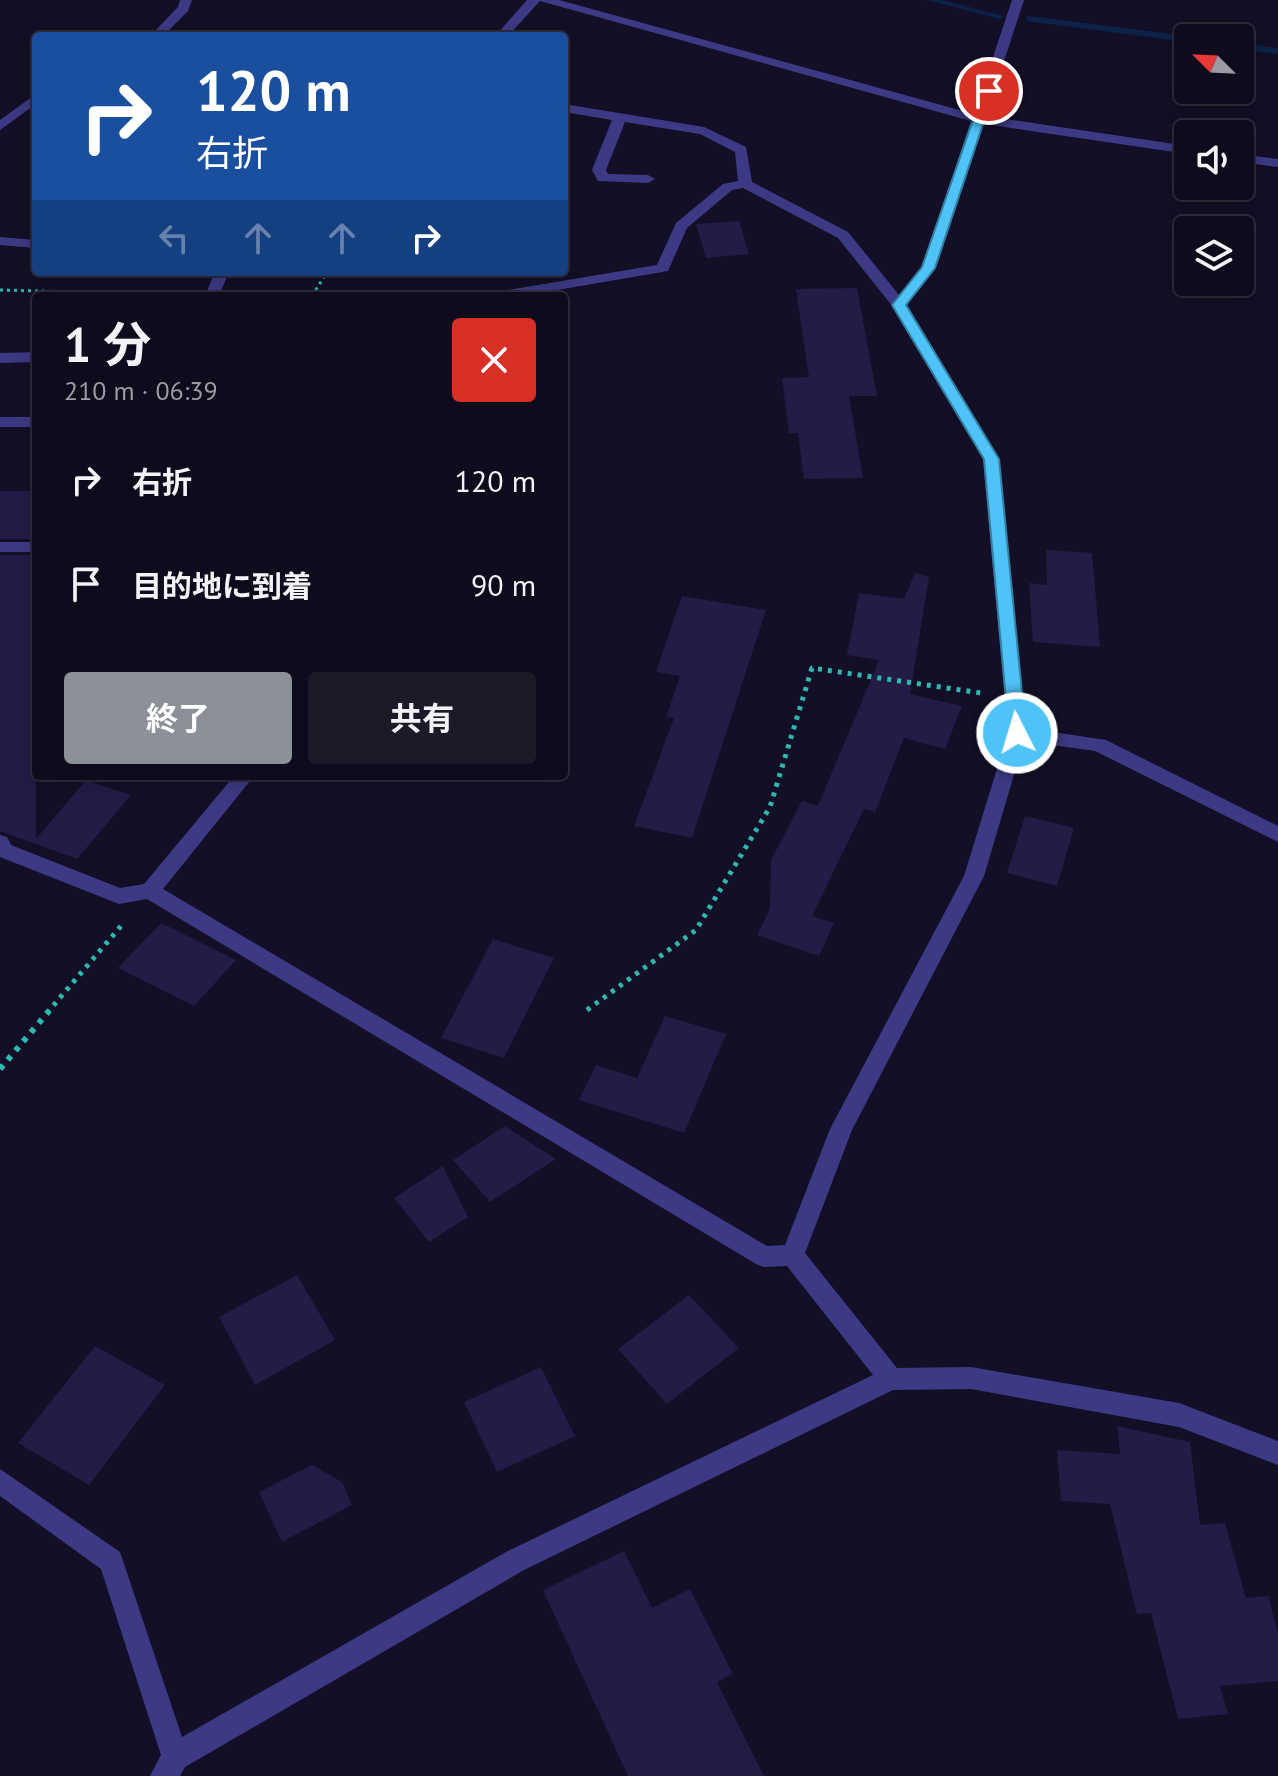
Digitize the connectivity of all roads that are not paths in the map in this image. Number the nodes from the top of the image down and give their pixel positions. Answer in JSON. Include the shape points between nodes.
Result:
{"nodes":[{"id":1,"x":186,"y":0,"type":"edge"},
{"id":2,"x":534,"y":0,"type":"edge"},
{"id":3,"x":545,"y":0,"type":"edge"},
{"id":4,"x":1018,"y":0,"type":"edge"},
{"id":5,"x":160,"y":32,"type":"edge"},
{"id":6,"x":505,"y":32,"type":"edge"},
{"id":7,"x":32,"y":101,"type":"edge"},
{"id":8,"x":568,"y":109,"type":"edge"},
{"id":9,"x":620,"y":117,"type":"junction"},
{"id":10,"x":979,"y":119,"type":"junction"},
{"id":11,"x":0,"y":126,"type":"edge"},
{"id":12,"x":1174,"y":148,"type":"edge"},
{"id":13,"x":1254,"y":160,"type":"edge"},
{"id":14,"x":1278,"y":163,"type":"edge"},
{"id":15,"x":648,"y":179,"type":"dead end"},
{"id":16,"x":745,"y":184,"type":"junction"},
{"id":17,"x":0,"y":241,"type":"edge"},
{"id":18,"x":32,"y":244,"type":"edge"},
{"id":19,"x":219,"y":276,"type":"edge"},
{"id":20,"x":207,"y":292,"type":"edge"},
{"id":21,"x":520,"y":292,"type":"edge"},
{"id":22,"x":899,"y":305,"type":"junction"},
{"id":23,"x":32,"y":357,"type":"edge"},
{"id":24,"x":0,"y":358,"type":"edge"},
{"id":25,"x":0,"y":422,"type":"edge"},
{"id":26,"x":32,"y":422,"type":"edge"},
{"id":27,"x":0,"y":547,"type":"edge"},
{"id":28,"x":32,"y":547,"type":"edge"},
{"id":29,"x":1017,"y":733,"type":"junction"},
{"id":30,"x":242,"y":780,"type":"edge"},
{"id":31,"x":1278,"y":835,"type":"edge"},
{"id":32,"x":0,"y":842,"type":"edge"},
{"id":33,"x":150,"y":891,"type":"junction"},
{"id":34,"x":793,"y":1255,"type":"junction"},
{"id":35,"x":891,"y":1379,"type":"junction"},
{"id":36,"x":1278,"y":1453,"type":"edge"},
{"id":37,"x":0,"y":1481,"type":"edge"},
{"id":38,"x":170,"y":1766,"type":"edge"}],
"edges":[{"from":1,"to":5,"type":"street"},
{"from":2,"to":6,"type":"street"},
{"from":3,"to":10,"type":"street"},
{"from":4,"to":10,"type":"street"},
{"from":7,"to":11,"type":"street"},
{"from":8,"to":9,"type":"street"},
{"from":9,"to":15,"type":"street","via":[[599,170],[603,178]]},
{"from":9,"to":16,"type":"street","via":[[704,131],[741,150]]},
{"from":10,"to":12,"type":"street"},
{"from":10,"to":22,"type":"street","via":[[929,268]]},
{"from":13,"to":14,"type":"street"},
{"from":16,"to":21,"type":"street","via":[[728,187],[681,226],[663,268]]},
{"from":16,"to":22,"type":"street","via":[[843,235]]},
{"from":17,"to":18,"type":"street"},
{"from":19,"to":20,"type":"street"},
{"from":22,"to":29,"type":"street","via":[[991,459]]},
{"from":23,"to":24,"type":"street"},
{"from":25,"to":26,"type":"street"},
{"from":27,"to":28,"type":"street"},
{"from":29,"to":31,"type":"street","via":[[1099,745]]},
{"from":29,"to":34,"type":"street","via":[[974,876],[841,1129]]},
{"from":30,"to":33,"type":"street"},
{"from":32,"to":33,"type":"street","via":[[3,850],[119,896]]},
{"from":33,"to":34,"type":"street","via":[[764,1257]]},
{"from":34,"to":35,"type":"street"},
{"from":35,"to":36,"type":"street","via":[[971,1378],[1179,1415]]},
{"from":35,"to":38,"type":"street","via":[[515,1561]]},
{"from":37,"to":38,"type":"street","via":[[111,1561]]}]}
